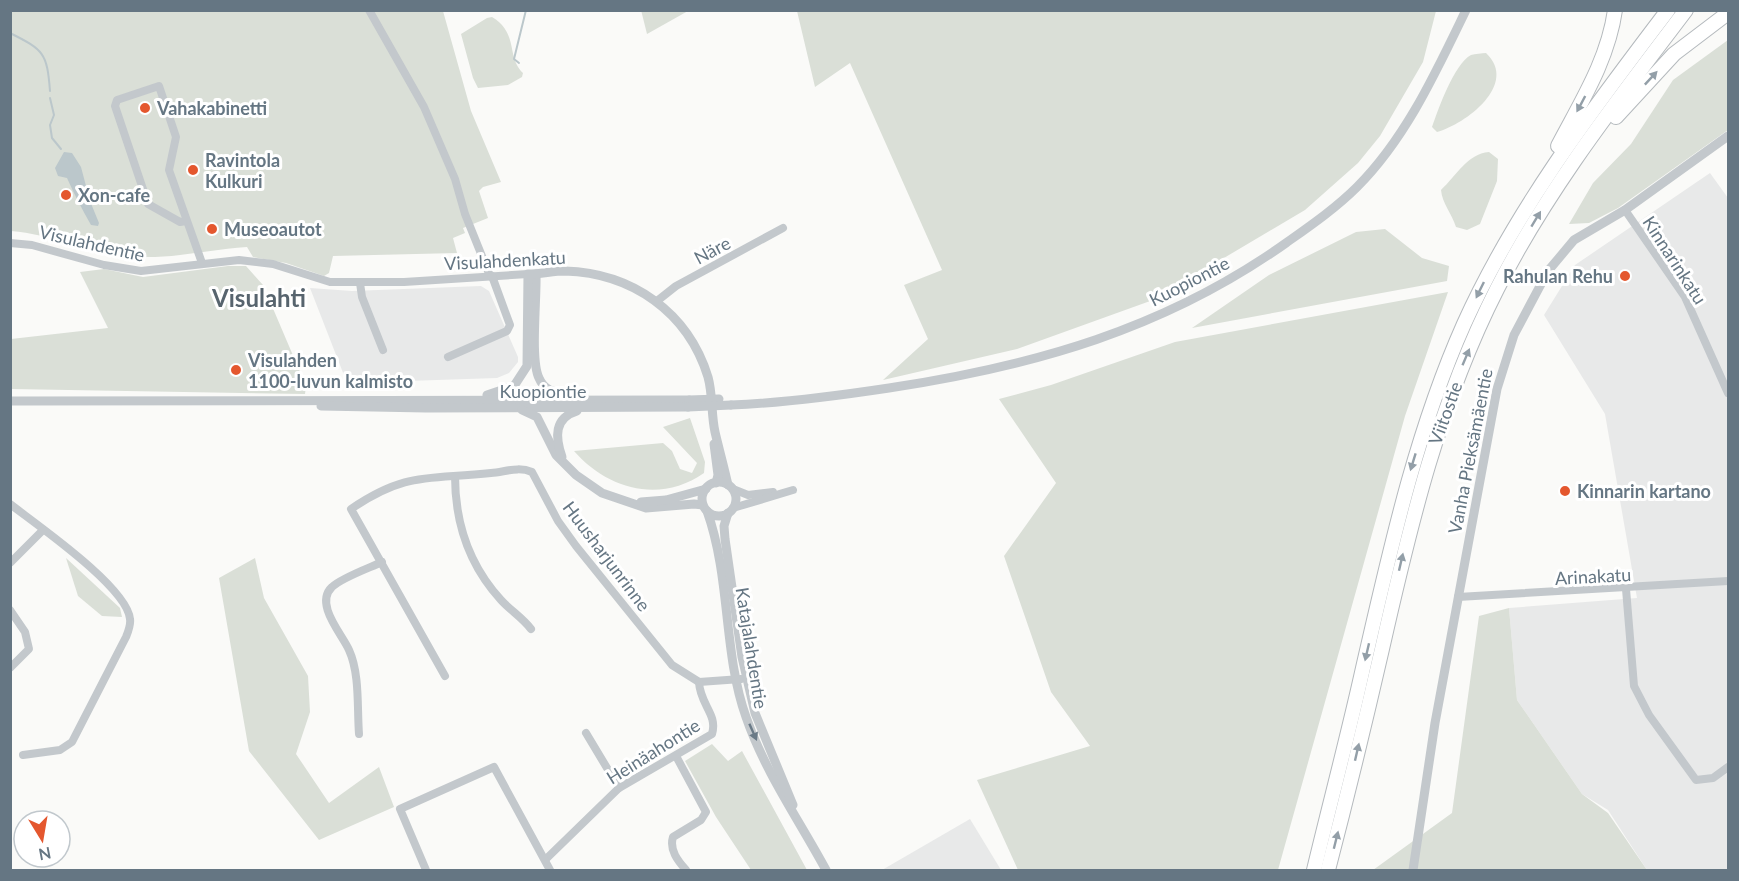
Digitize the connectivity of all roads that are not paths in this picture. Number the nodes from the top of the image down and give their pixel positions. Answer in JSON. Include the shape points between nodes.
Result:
{"nodes":[{"id":1,"x":369,"y":10,"type":"edge"},
{"id":2,"x":1466,"y":10,"type":"edge"},
{"id":3,"x":1615,"y":10,"type":"edge"},
{"id":4,"x":1668,"y":10,"type":"edge"},
{"id":5,"x":1686,"y":10,"type":"edge"},
{"id":6,"x":1728,"y":13,"type":"edge"},
{"id":7,"x":1728,"y":136,"type":"edge"},
{"id":8,"x":1557,"y":185,"type":"junction"},
{"id":9,"x":1529,"y":202,"type":"junction"},
{"id":10,"x":1625,"y":210,"type":"junction"},
{"id":11,"x":186,"y":221,"type":"junction"},
{"id":12,"x":783,"y":228,"type":"dead end"},
{"id":13,"x":10,"y":243,"type":"edge"},
{"id":14,"x":202,"y":263,"type":"junction"},
{"id":15,"x":532,"y":274,"type":"junction"},
{"id":16,"x":491,"y":276,"type":"junction"},
{"id":17,"x":360,"y":283,"type":"junction"},
{"id":18,"x":657,"y":301,"type":"junction"},
{"id":19,"x":383,"y":350,"type":"dead end"},
{"id":20,"x":448,"y":357,"type":"dead end"},
{"id":21,"x":1728,"y":393,"type":"edge"},
{"id":22,"x":10,"y":400,"type":"edge"},
{"id":23,"x":433,"y":400,"type":"junction"},
{"id":24,"x":277,"y":402,"type":"junction"},
{"id":25,"x":627,"y":403,"type":"junction"},
{"id":26,"x":496,"y":408,"type":"junction"},
{"id":27,"x":715,"y":433,"type":"junction"},
{"id":28,"x":564,"y":462,"type":"junction"},
{"id":29,"x":455,"y":476,"type":"junction"},
{"id":30,"x":716,"y":483,"type":"junction"},
{"id":31,"x":730,"y":487,"type":"junction"},
{"id":32,"x":706,"y":489,"type":"junction"},
{"id":33,"x":620,"y":500,"type":"junction"},
{"id":34,"x":10,"y":504,"type":"edge"},
{"id":35,"x":705,"y":508,"type":"junction"},
{"id":36,"x":731,"y":511,"type":"junction"},
{"id":37,"x":43,"y":530,"type":"junction"},
{"id":38,"x":10,"y":562,"type":"edge"},
{"id":39,"x":382,"y":562,"type":"junction"},
{"id":40,"x":1728,"y":581,"type":"edge"},
{"id":41,"x":1626,"y":589,"type":"junction"},
{"id":42,"x":1458,"y":597,"type":"junction"},
{"id":43,"x":10,"y":610,"type":"edge"},
{"id":44,"x":531,"y":629,"type":"dead end"},
{"id":45,"x":10,"y":668,"type":"edge"},
{"id":46,"x":445,"y":676,"type":"dead end"},
{"id":47,"x":742,"y":679,"type":"junction"},
{"id":48,"x":699,"y":682,"type":"junction"},
{"id":49,"x":586,"y":733,"type":"dead end"},
{"id":50,"x":359,"y":734,"type":"dead end"},
{"id":51,"x":23,"y":754,"type":"dead end"},
{"id":52,"x":676,"y":756,"type":"junction"},
{"id":53,"x":1728,"y":767,"type":"edge"},
{"id":54,"x":618,"y":788,"type":"junction"},
{"id":55,"x":1330,"y":805,"type":"junction"},
{"id":56,"x":546,"y":859,"type":"junction"},
{"id":57,"x":426,"y":870,"type":"edge"},
{"id":58,"x":550,"y":870,"type":"edge"},
{"id":59,"x":686,"y":870,"type":"edge"},
{"id":60,"x":826,"y":870,"type":"edge"},
{"id":61,"x":1307,"y":870,"type":"edge"},
{"id":62,"x":1314,"y":870,"type":"edge"},
{"id":63,"x":1328,"y":870,"type":"edge"},
{"id":64,"x":1413,"y":870,"type":"edge"}],
"edges":[{"from":1,"to":16,"type":"street","via":[[424,107]]},
{"from":2,"to":25,"type":"street","name":"Kuopiontie","bridge":true,"via":[[1429,86],[1390,149],[1356,188],[1256,264],[1191,301],[1119,333],[1064,351],[934,381],[809,398]]},
{"from":3,"to":9,"type":"highway","one_way":true,"via":[[1612,33],[1595,77]]},
{"from":4,"to":9,"type":"highway","name":"Viitostie"},
{"from":5,"to":8,"type":"highway","name":"Viitostie"},
{"from":8,"to":6,"type":"highway","one_way":true,"via":[[1674,54]]},
{"from":7,"to":10,"type":"street","name":"Vanha Pieksämäentie"},
{"from":63,"to":8,"type":"highway","name":"Viitostie","one_way":true,"via":[[1407,538],[1438,428],[1496,290]]},
{"from":9,"to":55,"type":"highway","name":"Viitostie","one_way":true,"via":[[1464,324],[1426,423],[1400,509]]},
{"from":10,"to":21,"type":"street","name":"Kinnarinkatu","via":[[1685,297]]},
{"from":10,"to":42,"type":"street","name":"Vanha Pieksämäentie","via":[[1589,229],[1561,253],[1514,336],[1497,387]]},
{"from":11,"to":11,"type":"street","via":[[169,170],[176,137],[159,86],[117,100],[115,106],[148,204],[180,222]]},
{"from":11,"to":14,"type":"street"},
{"from":12,"to":18,"type":"street","name":"Näre","via":[[676,286]]},
{"from":13,"to":14,"type":"street","name":"Visulahdentie","via":[[39,246],[141,272]]},
{"from":14,"to":17,"type":"street","name":"Visulahdenkatu","via":[[260,262],[330,282]]},
{"from":15,"to":16,"type":"street","name":"Visulahdenkatu"},
{"from":15,"to":18,"type":"street","name":"Visulahdenkatu","via":[[595,274],[622,282]]},
{"from":15,"to":23,"type":"street","via":[[528,358],[518,383],[501,393]]},
{"from":15,"to":25,"type":"street","via":[[535,359],[542,383],[557,393],[591,394]]},
{"from":16,"to":17,"type":"street","name":"Visulahdenkatu"},
{"from":16,"to":20,"type":"street","via":[[510,325],[507,331]]},
{"from":17,"to":19,"type":"street"},
{"from":18,"to":27,"type":"street","name":"Visulahdenkatu","via":[[677,320],[702,360],[709,380]]},
{"from":22,"to":24,"type":"street","name":"Kuopiontie"},
{"from":23,"to":24,"type":"street","name":"Kuopiontie"},
{"from":23,"to":25,"type":"street","name":"Kuopiontie"},
{"from":24,"to":26,"type":"street","name":"Kuopiontie","via":[[346,408]]},
{"from":25,"to":26,"type":"street","name":"Kuopiontie"},
{"from":25,"to":28,"type":"street","via":[[565,416],[557,433]]},
{"from":26,"to":28,"type":"street","via":[[533,414]]},
{"from":27,"to":30,"type":"street","name":"Visulahdenkatu"},
{"from":27,"to":31,"type":"street","name":"Visulahdenkatu"},
{"from":28,"to":33,"type":"street","via":[[593,488]]},
{"from":29,"to":39,"type":"street","name":"Huusharjunrinne","via":[[402,482],[351,509]]},
{"from":29,"to":44,"type":"street","via":[[462,536],[484,578],[502,602]]},
{"from":29,"to":48,"type":"street","name":"Huusharjunrinne","via":[[522,468],[532,472],[576,546],[672,665]]},
{"from":30,"to":31,"type":"street"},
{"from":30,"to":32,"type":"street"},
{"from":31,"to":36,"type":"street","via":[[736,495]]},
{"from":31,"to":36,"type":"street","via":[[748,495],[793,490]]},
{"from":32,"to":33,"type":"street","via":[[666,500]]},
{"from":32,"to":35,"type":"street"},
{"from":33,"to":35,"type":"street","via":[[646,507],[694,504]]},
{"from":34,"to":37,"type":"street"},
{"from":35,"to":36,"type":"street","via":[[721,516]]},
{"from":35,"to":47,"type":"street","name":"Katajalahdentie","via":[[721,559]]},
{"from":36,"to":47,"type":"street","name":"Katajalahdentie","via":[[724,526]]},
{"from":37,"to":38,"type":"street"},
{"from":37,"to":51,"type":"street","via":[[102,578],[124,604],[130,619],[126,637],[72,742],[60,750]]},
{"from":39,"to":46,"type":"street","name":"Huusharjunrinne"},
{"from":39,"to":50,"type":"street","via":[[332,587],[326,598],[354,664]]},
{"from":40,"to":41,"type":"street","name":"Arinakatu"},
{"from":41,"to":42,"type":"street","name":"Arinakatu"},
{"from":41,"to":53,"type":"street","via":[[1634,686],[1649,715],[1696,780],[1713,778]]},
{"from":42,"to":64,"type":"street","name":"Vanha Pieksämäentie"},
{"from":43,"to":45,"type":"street","via":[[25,632],[29,649]]},
{"from":47,"to":48,"type":"street"},
{"from":47,"to":60,"type":"street","name":"Katajalahdentie","via":[[746,716],[780,792]]},
{"from":48,"to":52,"type":"street","name":"Heinäahontie","via":[[701,699],[715,725],[712,734]]},
{"from":49,"to":54,"type":"street"},
{"from":52,"to":54,"type":"street","name":"Heinäahontie"},
{"from":52,"to":59,"type":"street","via":[[706,812],[701,820],[673,837],[674,854]]},
{"from":54,"to":56,"type":"street","name":"Heinäahontie"},
{"from":55,"to":61,"type":"highway"},
{"from":55,"to":62,"type":"highway","name":"Viitostie"},
{"from":56,"to":57,"type":"street","via":[[494,767],[400,808]]},
{"from":56,"to":58,"type":"street"}]}
